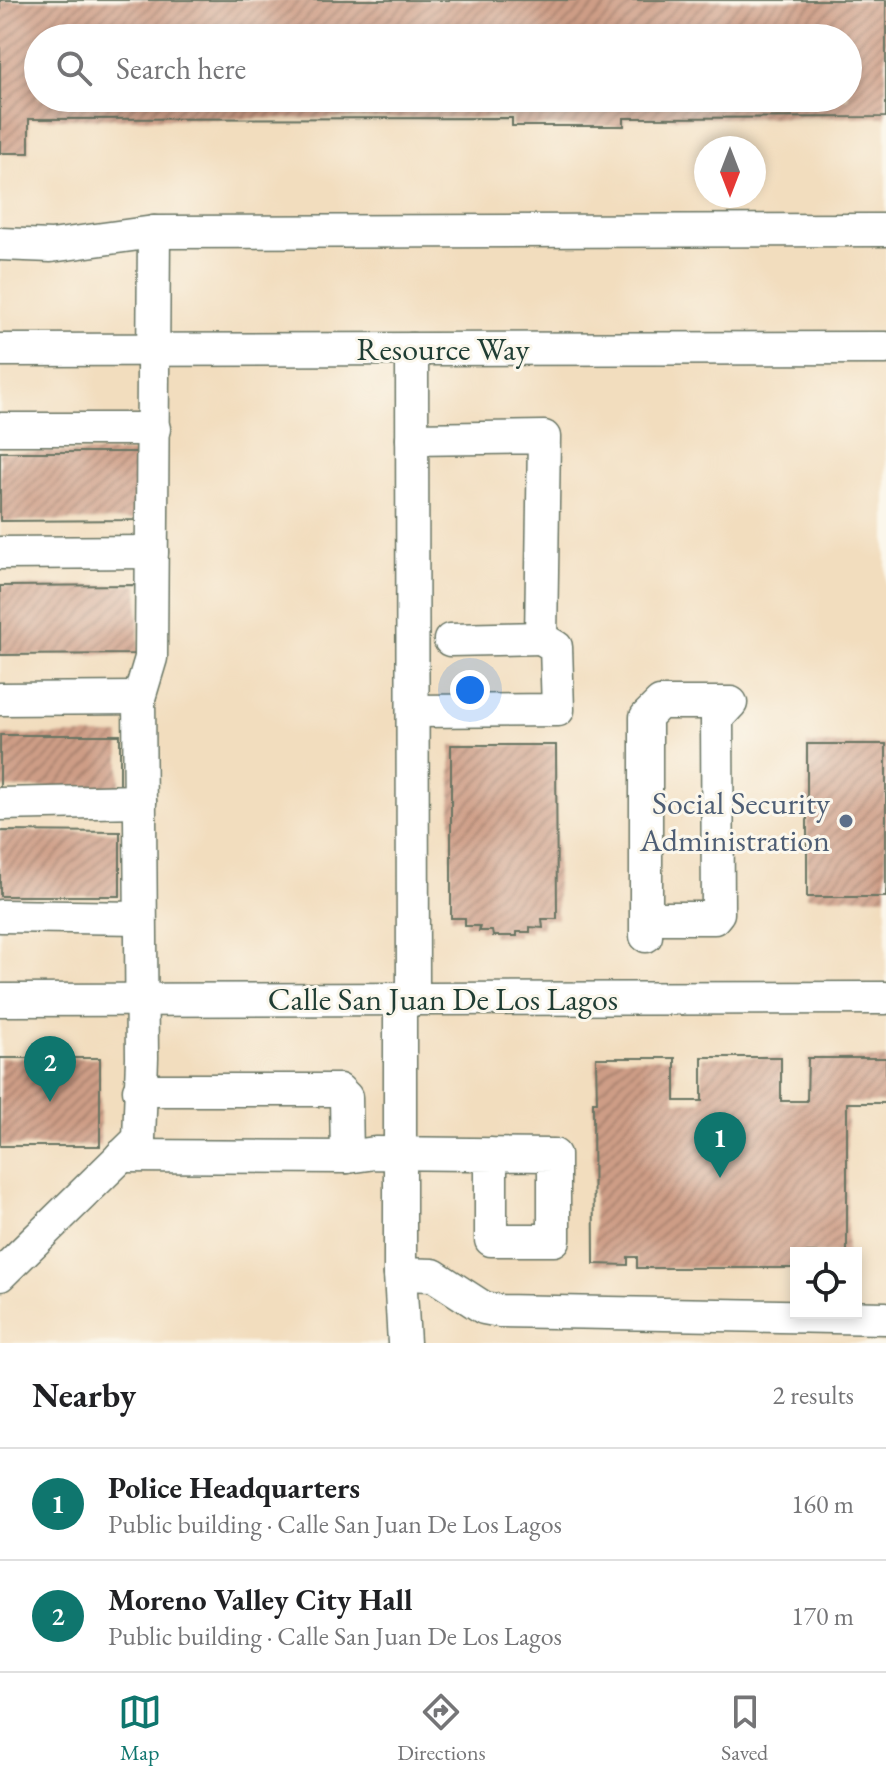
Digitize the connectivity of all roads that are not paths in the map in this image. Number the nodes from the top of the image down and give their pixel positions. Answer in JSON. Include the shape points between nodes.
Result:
{"nodes":[{"id":1,"x":886,"y":230,"type":"edge"},
{"id":2,"x":154,"y":232,"type":"junction"},
{"id":3,"x":0,"y":244,"type":"edge"},
{"id":4,"x":886,"y":348,"type":"edge"},
{"id":5,"x":412,"y":349,"type":"junction"},
{"id":6,"x":0,"y":350,"type":"edge"},
{"id":7,"x":154,"y":350,"type":"junction"},
{"id":8,"x":0,"y":429,"type":"edge"},
{"id":9,"x":154,"y":429,"type":"junction"},
{"id":10,"x":412,"y":439,"type":"junction"},
{"id":11,"x":152,"y":552,"type":"junction"},
{"id":12,"x":0,"y":553,"type":"edge"},
{"id":13,"x":541,"y":638,"type":"junction"},
{"id":14,"x":450,"y":640,"type":"dead end"},
{"id":15,"x":139,"y":698,"type":"junction"},
{"id":16,"x":0,"y":699,"type":"edge"},
{"id":17,"x":413,"y":711,"type":"junction"},
{"id":18,"x":140,"y":801,"type":"junction"},
{"id":19,"x":0,"y":804,"type":"edge"},
{"id":20,"x":0,"y":916,"type":"edge"},
{"id":21,"x":140,"y":918,"type":"junction"},
{"id":22,"x":646,"y":927,"type":"joint"},
{"id":23,"x":886,"y":998,"type":"edge"},
{"id":24,"x":0,"y":1000,"type":"edge"},
{"id":25,"x":141,"y":1000,"type":"junction"},
{"id":26,"x":407,"y":1000,"type":"junction"},
{"id":27,"x":139,"y":1090,"type":"junction"},
{"id":28,"x":401,"y":1154,"type":"junction"},
{"id":29,"x":491,"y":1154,"type":"dead end"},
{"id":30,"x":121,"y":1156,"type":"junction"},
{"id":31,"x":347,"y":1157,"type":"junction"},
{"id":32,"x":400,"y":1274,"type":"junction"},
{"id":33,"x":0,"y":1275,"type":"edge"},
{"id":34,"x":886,"y":1318,"type":"edge"},
{"id":35,"x":404,"y":1343,"type":"edge"}],
"edges":[{"from":1,"to":2,"type":"street"},
{"from":2,"to":3,"type":"street","via":[[51,246]]},
{"from":2,"to":7,"type":"street"},
{"from":4,"to":5,"type":"street","name":"Resource Way"},
{"from":5,"to":7,"type":"street","name":"Resource Way"},
{"from":5,"to":10,"type":"street"},
{"from":6,"to":7,"type":"street","name":"Resource Way"},
{"from":7,"to":9,"type":"street"},
{"from":8,"to":9,"type":"street"},
{"from":9,"to":11,"type":"street"},
{"from":10,"to":13,"type":"street","via":[[544,437]]},
{"from":10,"to":17,"type":"street"},
{"from":11,"to":12,"type":"street"},
{"from":11,"to":15,"type":"street","via":[[151,658]]},
{"from":13,"to":14,"type":"street"},
{"from":13,"to":17,"type":"street","via":[[556,647],[558,710]]},
{"from":15,"to":16,"type":"street"},
{"from":15,"to":18,"type":"street"},
{"from":17,"to":26,"type":"street"},
{"from":18,"to":19,"type":"street"},
{"from":18,"to":21,"type":"street"},
{"from":20,"to":21,"type":"street"},
{"from":21,"to":25,"type":"street"},
{"from":22,"to":22,"type":"street","via":[[646,717],[660,703],[731,703],[717,718],[718,913],[714,918]]},
{"from":23,"to":26,"type":"street","name":"Calle San Juan De Los Lagos"},
{"from":24,"to":25,"type":"street","name":"Calle San Juan De Los Lagos"},
{"from":25,"to":26,"type":"street","name":"Calle San Juan De Los Lagos"},
{"from":25,"to":27,"type":"street"},
{"from":26,"to":28,"type":"street"},
{"from":27,"to":30,"type":"street","via":[[139,1139]]},
{"from":27,"to":31,"type":"street","via":[[339,1090],[346,1097]]},
{"from":28,"to":29,"type":"street"},
{"from":28,"to":31,"type":"street"},
{"from":28,"to":32,"type":"street"},
{"from":30,"to":31,"type":"street"},
{"from":30,"to":33,"type":"street"},
{"from":32,"to":34,"type":"street","via":[[433,1275],[484,1308],[500,1311]]},
{"from":32,"to":35,"type":"street"}]}
